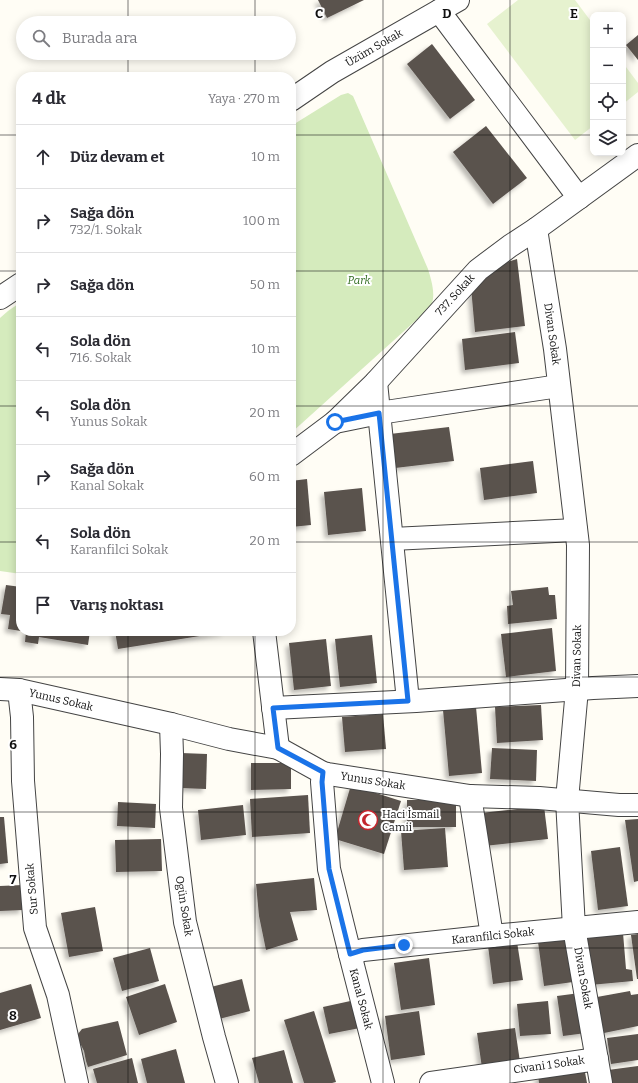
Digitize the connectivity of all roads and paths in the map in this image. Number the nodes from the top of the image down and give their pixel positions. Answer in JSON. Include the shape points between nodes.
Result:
{"nodes":[{"id":1,"x":458,"y":0,"type":"edge"},
{"id":2,"x":439,"y":11,"type":"junction"},
{"id":3,"x":296,"y":97,"type":"edge"},
{"id":4,"x":638,"y":155,"type":"edge"},
{"id":5,"x":579,"y":198,"type":"junction"},
{"id":6,"x":536,"y":229,"type":"junction"},
{"id":7,"x":16,"y":287,"type":"edge"},
{"id":8,"x":0,"y":298,"type":"edge"},
{"id":9,"x":376,"y":382,"type":"junction"},
{"id":10,"x":559,"y":386,"type":"junction"},
{"id":11,"x":379,"y":413,"type":"junction"},
{"id":12,"x":335,"y":422,"type":"junction"},
{"id":13,"x":296,"y":451,"type":"edge"},
{"id":14,"x":576,"y":530,"type":"junction"},
{"id":15,"x":392,"y":539,"type":"junction"},
{"id":16,"x":265,"y":636,"type":"edge"},
{"id":17,"x":638,"y":686,"type":"edge"},
{"id":18,"x":10,"y":689,"type":"edge"},
{"id":19,"x":577,"y":689,"type":"junction"},
{"id":20,"x":408,"y":701,"type":"junction"},
{"id":21,"x":273,"y":708,"type":"junction"},
{"id":22,"x":171,"y":724,"type":"junction"},
{"id":23,"x":278,"y":748,"type":"junction"},
{"id":24,"x":323,"y":772,"type":"junction"},
{"id":25,"x":470,"y":796,"type":"junction"},
{"id":26,"x":567,"y":800,"type":"junction"},
{"id":27,"x":638,"y":805,"type":"edge"},
{"id":28,"x":638,"y":922,"type":"edge"},
{"id":29,"x":574,"y":928,"type":"junction"},
{"id":30,"x":492,"y":936,"type":"junction"},
{"id":31,"x":350,"y":954,"type":"junction"},
{"id":32,"x":596,"y":1058,"type":"junction"},
{"id":33,"x":77,"y":1083,"type":"edge"},
{"id":34,"x":228,"y":1083,"type":"edge"},
{"id":35,"x":383,"y":1083,"type":"edge"},
{"id":36,"x":431,"y":1083,"type":"edge"},
{"id":37,"x":602,"y":1083,"type":"edge"}],
"edges":[{"from":1,"to":2,"type":"street","name":"Üzüm Sokak"},
{"from":2,"to":3,"type":"street","name":"Üzüm Sokak","via":[[332,72]]},
{"from":2,"to":5,"type":"street"},
{"from":4,"to":5,"type":"street","name":"737. Sokak"},
{"from":5,"to":6,"type":"street","name":"737. Sokak"},
{"from":6,"to":9,"type":"street","name":"737. Sokak","via":[[478,270]]},
{"from":6,"to":10,"type":"street","name":"Divan Sokak"},
{"from":7,"to":8,"type":"street"},
{"from":9,"to":11,"type":"street"},
{"from":9,"to":12,"type":"street","name":"737. Sokak"},
{"from":10,"to":11,"type":"street"},
{"from":10,"to":14,"type":"street","name":"Divan Sokak"},
{"from":11,"to":12,"type":"street"},
{"from":11,"to":15,"type":"street"},
{"from":12,"to":13,"type":"street","name":"737. Sokak"},
{"from":14,"to":15,"type":"street"},
{"from":14,"to":19,"type":"street","name":"Divan Sokak"},
{"from":15,"to":20,"type":"street"},
{"from":16,"to":21,"type":"street"},
{"from":17,"to":19,"type":"street"},
{"from":18,"to":22,"type":"street","name":"Yunus Sokak"},
{"from":18,"to":33,"type":"street","name":"Sur Sokak","via":[[22,717],[23,781],[35,928],[58,995]]},
{"from":19,"to":20,"type":"street"},
{"from":19,"to":26,"type":"street","name":"Divan Sokak"},
{"from":20,"to":21,"type":"street"},
{"from":21,"to":23,"type":"street"},
{"from":22,"to":23,"type":"street","name":"Yunus Sokak","via":[[228,739]]},
{"from":22,"to":34,"type":"street","name":"Ogün Sokak","via":[[171,808],[185,922]]},
{"from":23,"to":24,"type":"street","name":"Yunus Sokak"},
{"from":24,"to":25,"type":"street","name":"Yunus Sokak"},
{"from":24,"to":31,"type":"street","name":"Kanal Sokak","via":[[329,869]]},
{"from":25,"to":26,"type":"street","name":"Yunus Sokak"},
{"from":25,"to":30,"type":"street"},
{"from":26,"to":27,"type":"street","name":"Yunus Sokak"},
{"from":26,"to":29,"type":"street","name":"Divan Sokak"},
{"from":28,"to":29,"type":"street","name":"Karanfilci Sokak"},
{"from":29,"to":30,"type":"street","name":"Karanfilci Sokak"},
{"from":29,"to":32,"type":"street","name":"Divan Sokak"},
{"from":30,"to":31,"type":"street","name":"Karanfilci Sokak","via":[[363,950]]},
{"from":31,"to":35,"type":"street","name":"Kanal Sokak"},
{"from":32,"to":36,"type":"street","name":"Civani 1 Sokak"},
{"from":32,"to":37,"type":"street","name":"Divan Sokak"}]}
